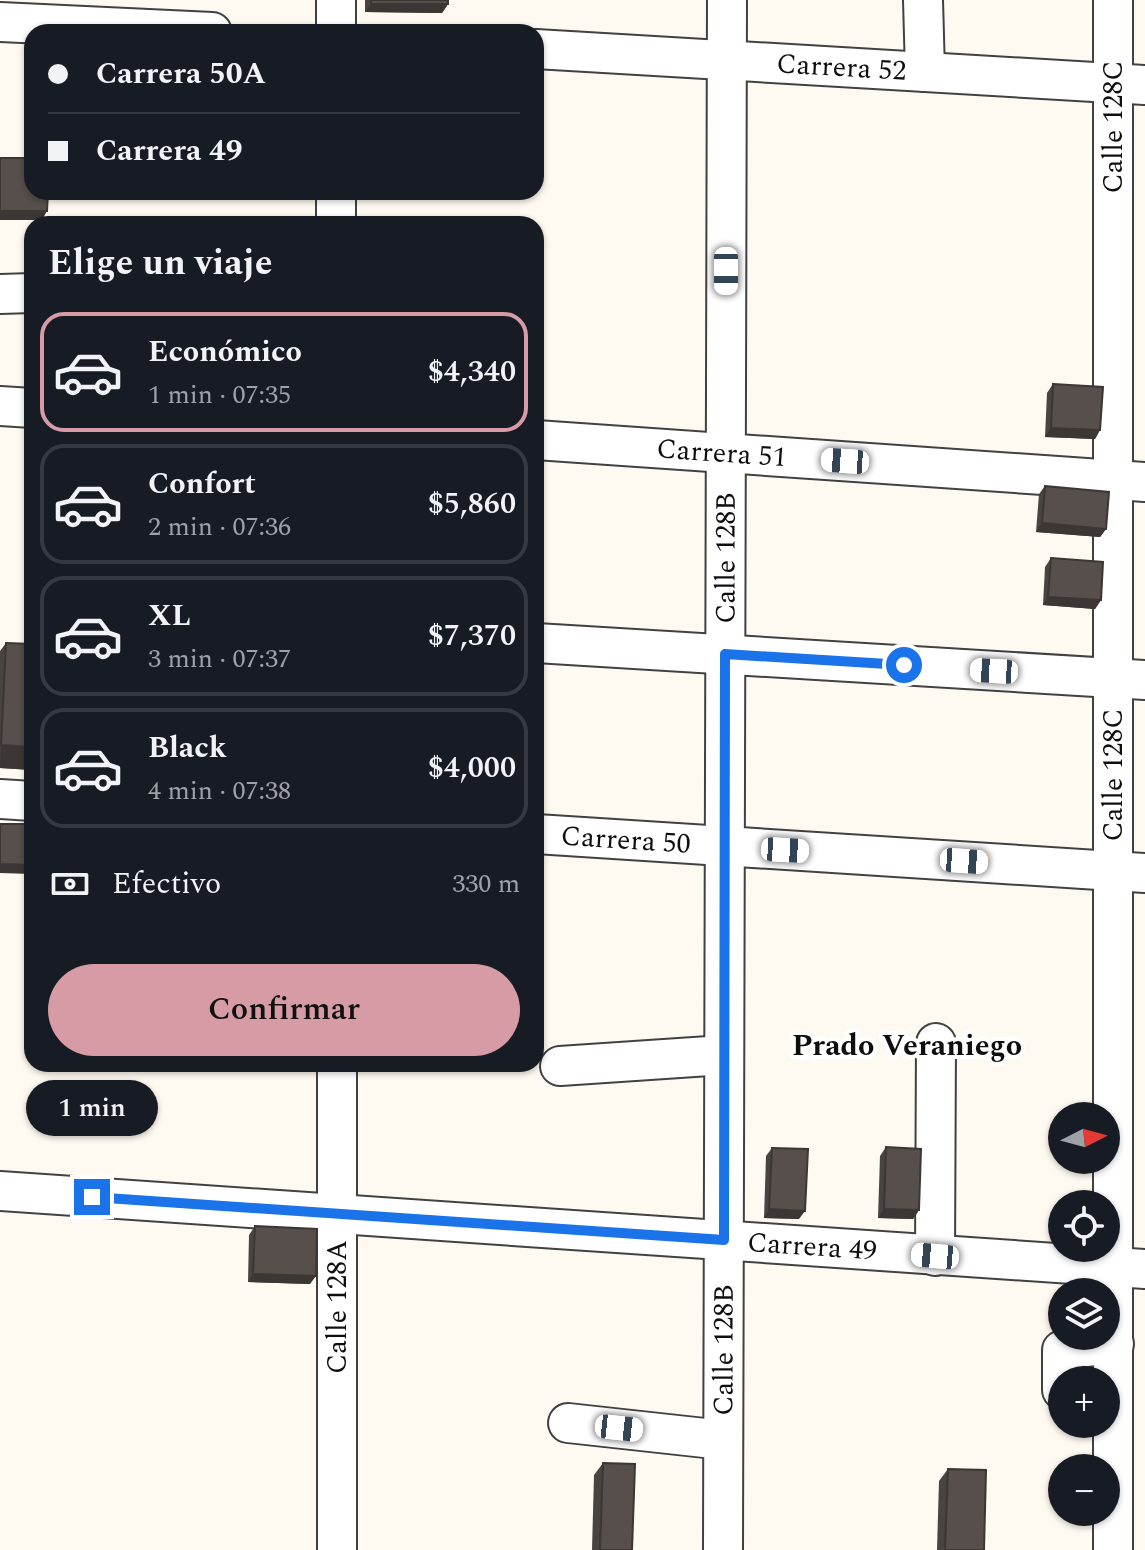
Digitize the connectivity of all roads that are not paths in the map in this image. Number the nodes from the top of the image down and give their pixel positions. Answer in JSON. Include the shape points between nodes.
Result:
{"nodes":[{"id":1,"x":336,"y":0,"type":"edge"},
{"id":2,"x":727,"y":0,"type":"edge"},
{"id":3,"x":923,"y":0,"type":"edge"},
{"id":4,"x":1113,"y":0,"type":"edge"},
{"id":5,"x":140,"y":14,"type":"edge"},
{"id":6,"x":0,"y":22,"type":"edge"},
{"id":7,"x":180,"y":24,"type":"edge"},
{"id":8,"x":336,"y":24,"type":"edge"},
{"id":9,"x":544,"y":49,"type":"edge"},
{"id":10,"x":727,"y":59,"type":"junction"},
{"id":11,"x":925,"y":72,"type":"junction"},
{"id":12,"x":1129,"y":84,"type":"edge"},
{"id":13,"x":24,"y":293,"type":"edge"},
{"id":14,"x":0,"y":294,"type":"edge"},
{"id":15,"x":0,"y":406,"type":"edge"},
{"id":16,"x":24,"y":408,"type":"edge"},
{"id":17,"x":544,"y":441,"type":"edge"},
{"id":18,"x":726,"y":453,"type":"junction"},
{"id":19,"x":1129,"y":481,"type":"edge"},
{"id":20,"x":544,"y":643,"type":"edge"},
{"id":21,"x":725,"y":654,"type":"junction"},
{"id":22,"x":1129,"y":679,"type":"edge"},
{"id":23,"x":0,"y":799,"type":"edge"},
{"id":24,"x":24,"y":800,"type":"edge"},
{"id":25,"x":544,"y":835,"type":"edge"},
{"id":26,"x":725,"y":846,"type":"junction"},
{"id":27,"x":1129,"y":872,"type":"edge"},
{"id":28,"x":936,"y":1043,"type":"dead end"},
{"id":29,"x":724,"y":1055,"type":"junction"},
{"id":30,"x":1129,"y":1056,"type":"edge"},
{"id":31,"x":560,"y":1066,"type":"dead end"},
{"id":32,"x":337,"y":1072,"type":"edge"},
{"id":33,"x":0,"y":1191,"type":"edge"},
{"id":34,"x":337,"y":1213,"type":"junction"},
{"id":35,"x":724,"y":1240,"type":"junction"},
{"id":36,"x":935,"y":1256,"type":"junction"},
{"id":37,"x":1129,"y":1268,"type":"edge"},
{"id":38,"x":1120,"y":1314,"type":"edge"},
{"id":39,"x":568,"y":1423,"type":"dead end"},
{"id":40,"x":1111,"y":1438,"type":"edge"},
{"id":41,"x":723,"y":1440,"type":"junction"},
{"id":42,"x":337,"y":1550,"type":"edge"},
{"id":43,"x":723,"y":1550,"type":"edge"},
{"id":44,"x":1113,"y":1550,"type":"edge"}],
"edges":[{"from":1,"to":8,"type":"street"},
{"from":2,"to":10,"type":"street","name":"Calle 128B"},
{"from":3,"to":11,"type":"street"},
{"from":4,"to":12,"type":"street","name":"Calle 128C"},
{"from":5,"to":6,"type":"street"},
{"from":5,"to":7,"type":"street"},
{"from":9,"to":10,"type":"street","name":"Carrera 52"},
{"from":10,"to":11,"type":"street","name":"Carrera 52"},
{"from":10,"to":18,"type":"street","name":"Calle 128B"},
{"from":11,"to":12,"type":"street","name":"Carrera 52"},
{"from":12,"to":19,"type":"street","name":"Calle 128C"},
{"from":13,"to":14,"type":"street"},
{"from":15,"to":16,"type":"street"},
{"from":17,"to":18,"type":"street","name":"Carrera 51"},
{"from":18,"to":19,"type":"street","name":"Carrera 51"},
{"from":18,"to":21,"type":"street","name":"Calle 128B"},
{"from":19,"to":22,"type":"street","name":"Calle 128C"},
{"from":20,"to":21,"type":"street"},
{"from":21,"to":22,"type":"street"},
{"from":21,"to":26,"type":"street","name":"Calle 128B"},
{"from":22,"to":27,"type":"street","name":"Calle 128C"},
{"from":23,"to":24,"type":"street"},
{"from":25,"to":26,"type":"street","name":"Carrera 50"},
{"from":26,"to":27,"type":"street","name":"Carrera 50"},
{"from":26,"to":29,"type":"street","name":"Calle 128B"},
{"from":27,"to":30,"type":"street","name":"Calle 128C"},
{"from":28,"to":36,"type":"street"},
{"from":29,"to":31,"type":"street"},
{"from":29,"to":35,"type":"street","name":"Calle 128B"},
{"from":30,"to":37,"type":"street","name":"Calle 128C"},
{"from":32,"to":34,"type":"street","name":"Calle 128A"},
{"from":33,"to":34,"type":"street","name":"Carrera 49"},
{"from":34,"to":35,"type":"street","name":"Carrera 49"},
{"from":34,"to":42,"type":"street","name":"Calle 128A"},
{"from":35,"to":36,"type":"street","name":"Carrera 49"},
{"from":35,"to":41,"type":"street","name":"Calle 128B"},
{"from":36,"to":37,"type":"street","name":"Carrera 49"},
{"from":37,"to":38,"type":"street","name":"Calle 128C"},
{"from":39,"to":41,"type":"street"},
{"from":40,"to":44,"type":"street","name":"Calle 128C"},
{"from":41,"to":43,"type":"street","name":"Calle 128B"}]}
